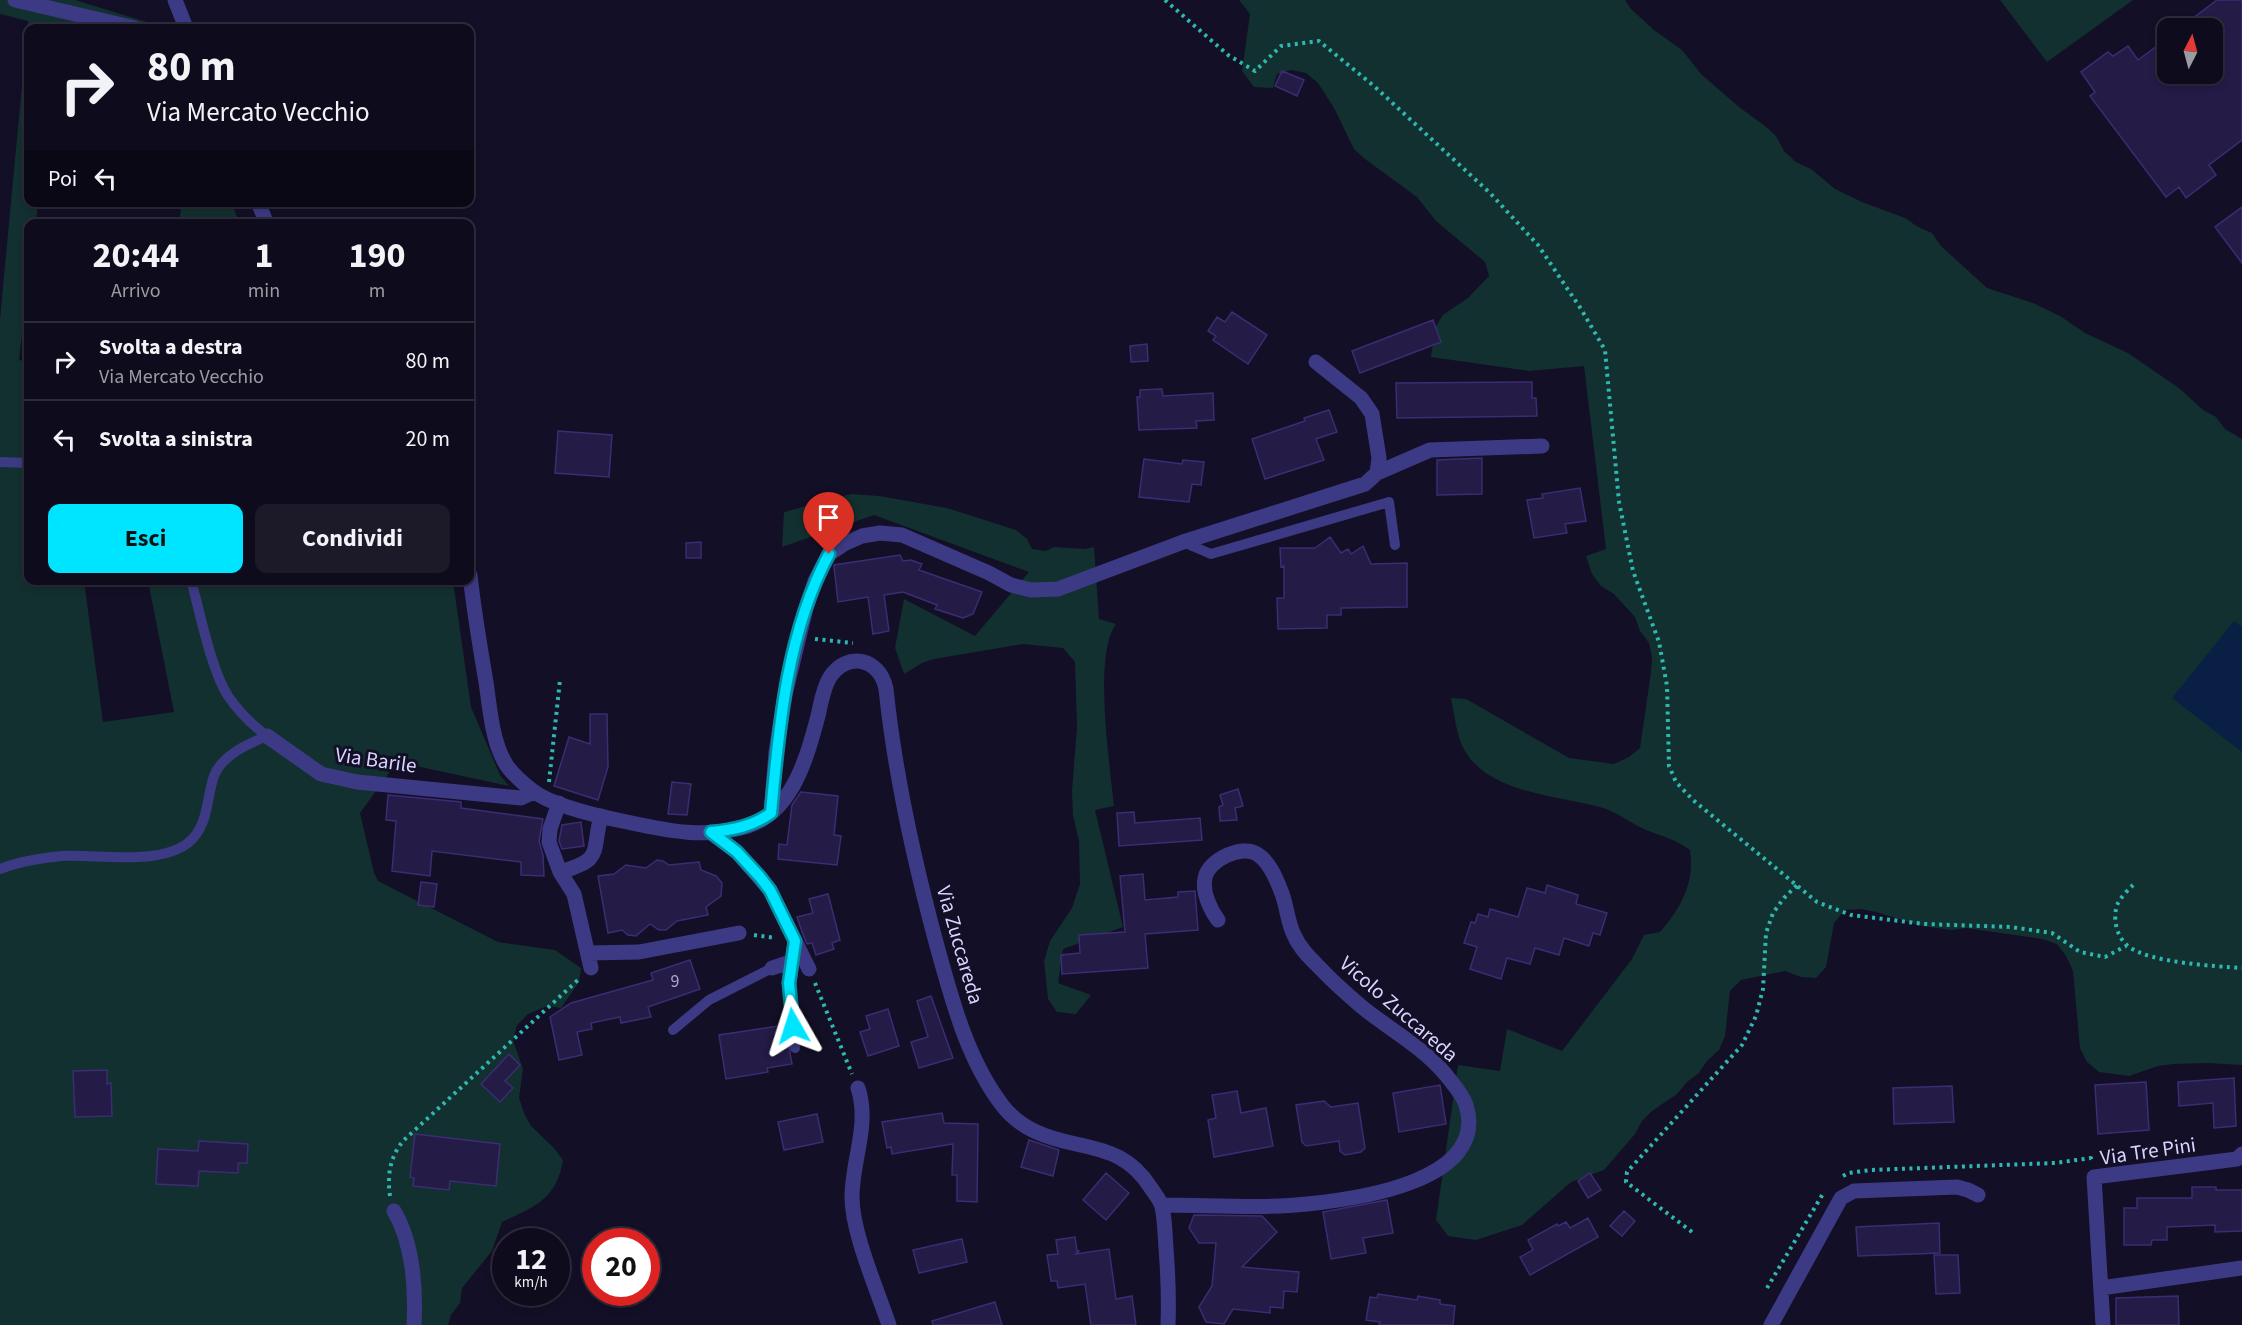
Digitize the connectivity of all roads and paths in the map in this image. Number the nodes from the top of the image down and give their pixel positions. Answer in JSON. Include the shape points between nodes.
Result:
{"nodes":[{"id":1,"x":15,"y":0,"type":"edge"},
{"id":2,"x":175,"y":0,"type":"edge"},
{"id":3,"x":1165,"y":0,"type":"edge"},
{"id":4,"x":118,"y":24,"type":"edge"},
{"id":5,"x":184,"y":24,"type":"edge"},
{"id":6,"x":1316,"y":362,"type":"dead end"},
{"id":7,"x":1542,"y":446,"type":"dead end"},
{"id":8,"x":0,"y":462,"type":"edge"},
{"id":9,"x":24,"y":463,"type":"edge"},
{"id":10,"x":1377,"y":473,"type":"junction"},
{"id":11,"x":1183,"y":542,"type":"junction"},
{"id":12,"x":1395,"y":545,"type":"dead end"},
{"id":13,"x":191,"y":585,"type":"edge"},
{"id":14,"x":471,"y":585,"type":"edge"},
{"id":15,"x":560,"y":680,"type":"dead end"},
{"id":16,"x":267,"y":736,"type":"junction"},
{"id":17,"x":547,"y":798,"type":"junction"},
{"id":18,"x":775,"y":810,"type":"junction"},
{"id":19,"x":601,"y":816,"type":"junction"},
{"id":20,"x":711,"y":832,"type":"junction"},
{"id":21,"x":0,"y":869,"type":"edge"},
{"id":22,"x":560,"y":872,"type":"junction"},
{"id":23,"x":1797,"y":884,"type":"junction"},
{"id":24,"x":2133,"y":885,"type":"dead end"},
{"id":25,"x":1218,"y":920,"type":"dead end"},
{"id":26,"x":739,"y":933,"type":"joint"},
{"id":27,"x":795,"y":941,"type":"junction"},
{"id":28,"x":2126,"y":946,"type":"junction"},
{"id":29,"x":588,"y":952,"type":"junction"},
{"id":30,"x":793,"y":961,"type":"junction"},
{"id":31,"x":591,"y":968,"type":"joint"},
{"id":32,"x":772,"y":968,"type":"joint"},
{"id":33,"x":2242,"y":968,"type":"edge"},
{"id":34,"x":809,"y":969,"type":"joint"},
{"id":35,"x":789,"y":983,"type":"joint"},
{"id":36,"x":673,"y":1030,"type":"dead end"},
{"id":37,"x":795,"y":1047,"type":"dead end"},
{"id":38,"x":858,"y":1088,"type":"joint"},
{"id":39,"x":2242,"y":1154,"type":"edge"},
{"id":40,"x":1978,"y":1195,"type":"dead end"},
{"id":41,"x":1162,"y":1205,"type":"junction"},
{"id":42,"x":394,"y":1211,"type":"joint"},
{"id":43,"x":1692,"y":1232,"type":"dead end"},
{"id":44,"x":2242,"y":1268,"type":"edge"},
{"id":45,"x":2101,"y":1288,"type":"junction"},
{"id":46,"x":414,"y":1325,"type":"edge"},
{"id":47,"x":889,"y":1325,"type":"edge"},
{"id":48,"x":1168,"y":1325,"type":"edge"},
{"id":49,"x":1771,"y":1325,"type":"edge"},
{"id":50,"x":2103,"y":1325,"type":"edge"}],
"edges":[{"from":1,"to":4,"type":"street"},
{"from":2,"to":5,"type":"street"},
{"from":3,"to":23,"type":"path","via":[[1228,55],[1255,71],[1281,46],[1319,41],[1490,193],[1538,245],[1605,350],[1619,502],[1634,570],[1659,642],[1668,706],[1669,766],[1676,782],[1693,800]]},
{"from":6,"to":10,"type":"street","via":[[1361,398],[1372,414]]},
{"from":7,"to":10,"type":"street","via":[[1430,450]]},
{"from":8,"to":9,"type":"lane"},
{"from":10,"to":11,"type":"street","via":[[1365,484]]},
{"from":11,"to":12,"type":"lane","via":[[1211,554],[1389,502]]},
{"from":11,"to":18,"type":"street","via":[[1058,589],[1031,590],[1011,585],[902,535],[862,536],[829,554],[815,581],[793,655],[776,752]]},
{"from":13,"to":16,"type":"lane","via":[[216,672],[227,695],[241,714]]},
{"from":14,"to":17,"type":"street","via":[[498,747],[507,766]]},
{"from":15,"to":17,"type":"path"},
{"from":16,"to":17,"type":"street","name":"Via Barile","via":[[321,774],[357,782]]},
{"from":16,"to":21,"type":"lane","via":[[232,754],[220,767],[214,776],[201,827],[189,842],[171,852],[64,856],[26,860]]},
{"from":17,"to":19,"type":"street"},
{"from":17,"to":22,"type":"street","via":[[549,842]]},
{"from":18,"to":20,"type":"street","via":[[751,825]]},
{"from":18,"to":41,"type":"street","name":"Via Zuccareda","via":[[800,770],[828,680],[849,662],[872,664],[885,681],[900,794],[914,855],[945,977],[972,1056],[1013,1117],[1052,1139],[1125,1160],[1141,1172]]},
{"from":19,"to":20,"type":"street","via":[[672,832]]},
{"from":19,"to":22,"type":"street","via":[[593,856],[582,865]]},
{"from":20,"to":27,"type":"street","via":[[760,877]]},
{"from":22,"to":29,"type":"street","via":[[574,894]]},
{"from":23,"to":28,"type":"path","via":[[1817,902],[1851,915],[2052,933],[2080,952],[2105,957]]},
{"from":23,"to":43,"type":"path","via":[[1773,913],[1766,933],[1756,1016],[1742,1045],[1627,1172],[1626,1182]]},
{"from":24,"to":28,"type":"path","via":[[2118,903],[2115,920]]},
{"from":25,"to":41,"type":"street","name":"Vicolo Zuccareda","via":[[1206,893],[1205,877],[1212,865],[1233,853],[1246,850],[1257,854],[1276,879],[1294,935],[1305,954],[1362,1007],[1435,1065],[1457,1090],[1466,1103],[1467,1139],[1441,1169],[1394,1188],[1343,1200],[1276,1205]]},
{"from":26,"to":27,"type":"path"},
{"from":26,"to":29,"type":"street","via":[[639,952]]},
{"from":27,"to":30,"type":"street"},
{"from":27,"to":34,"type":"street"},
{"from":28,"to":33,"type":"path","via":[[2172,960]]},
{"from":29,"to":31,"type":"street"},
{"from":30,"to":32,"type":"street"},
{"from":30,"to":35,"type":"street"},
{"from":31,"to":42,"type":"path","via":[[396,1149],[388,1183]]},
{"from":32,"to":36,"type":"lane","via":[[709,1000]]},
{"from":34,"to":38,"type":"path"},
{"from":35,"to":37,"type":"lane"},
{"from":38,"to":47,"type":"street","via":[[863,1123],[852,1197],[854,1220]]},
{"from":39,"to":45,"type":"street","name":"Via Tre Pini","via":[[2237,1159],[2094,1177]]},
{"from":40,"to":49,"type":"street","via":[[1957,1187],[1854,1191],[1841,1198]]},
{"from":41,"to":48,"type":"street","name":"Via Zuccareda"},
{"from":42,"to":46,"type":"street","via":[[407,1243]]},
{"from":44,"to":45,"type":"street"},
{"from":45,"to":50,"type":"street","name":"Via Tre Pini"}]}
